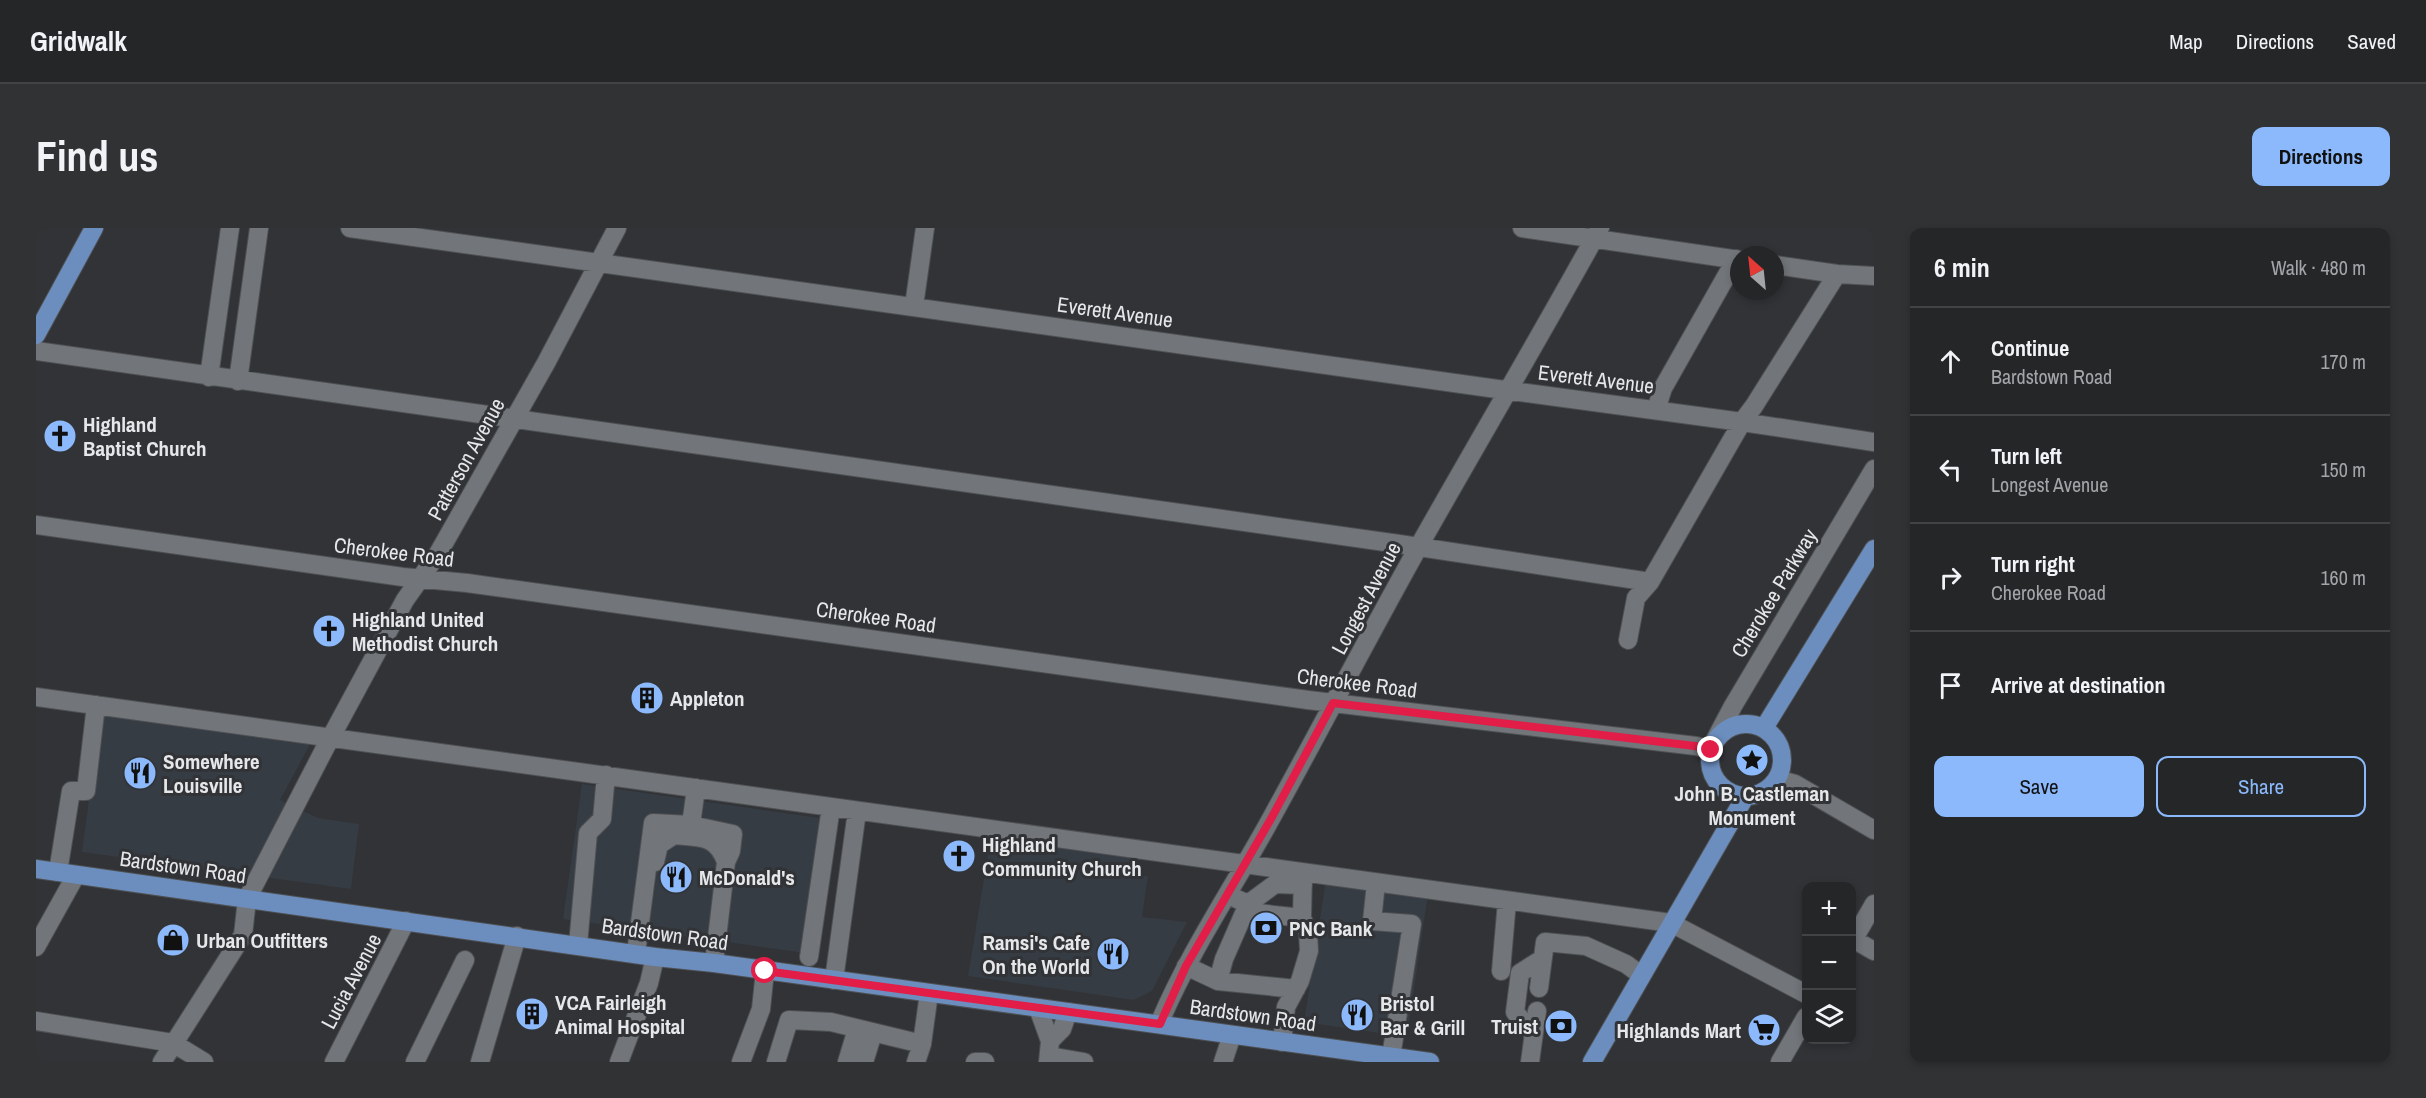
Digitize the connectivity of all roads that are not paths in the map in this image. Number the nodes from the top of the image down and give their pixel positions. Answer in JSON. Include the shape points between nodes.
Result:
{"nodes":[{"id":1,"x":94,"y":228,"type":"edge"},
{"id":2,"x":230,"y":228,"type":"edge"},
{"id":3,"x":258,"y":228,"type":"edge"},
{"id":4,"x":350,"y":228,"type":"edge"},
{"id":5,"x":618,"y":228,"type":"edge"},
{"id":6,"x":925,"y":228,"type":"edge"},
{"id":7,"x":1522,"y":228,"type":"edge"},
{"id":8,"x":1597,"y":233,"type":"edge"},
{"id":9,"x":1730,"y":258,"type":"edge"},
{"id":10,"x":600,"y":262,"type":"junction"},
{"id":11,"x":1784,"y":266,"type":"edge"},
{"id":12,"x":1730,"y":273,"type":"edge"},
{"id":13,"x":1837,"y":274,"type":"junction"},
{"id":14,"x":1874,"y":276,"type":"edge"},
{"id":15,"x":914,"y":306,"type":"junction"},
{"id":16,"x":36,"y":335,"type":"edge"},
{"id":17,"x":36,"y":351,"type":"edge"},
{"id":18,"x":209,"y":377,"type":"junction"},
{"id":19,"x":238,"y":381,"type":"junction"},
{"id":20,"x":1510,"y":391,"type":"junction"},
{"id":21,"x":1656,"y":410,"type":"junction"},
{"id":22,"x":514,"y":419,"type":"junction"},
{"id":23,"x":1742,"y":422,"type":"junction"},
{"id":24,"x":1874,"y":442,"type":"edge"},
{"id":25,"x":1874,"y":469,"type":"edge"},
{"id":26,"x":36,"y":525,"type":"edge"},
{"id":27,"x":1419,"y":546,"type":"junction"},
{"id":28,"x":1874,"y":549,"type":"edge"},
{"id":29,"x":422,"y":578,"type":"junction"},
{"id":30,"x":1650,"y":582,"type":"junction"},
{"id":31,"x":1628,"y":640,"type":"dead end"},
{"id":32,"x":36,"y":696,"type":"edge"},
{"id":33,"x":1333,"y":703,"type":"junction"},
{"id":34,"x":96,"y":705,"type":"junction"},
{"id":35,"x":1764,"y":728,"type":"junction"},
{"id":36,"x":331,"y":737,"type":"junction"},
{"id":37,"x":1712,"y":746,"type":"junction"},
{"id":38,"x":606,"y":775,"type":"junction"},
{"id":39,"x":1777,"y":779,"type":"junction"},
{"id":40,"x":696,"y":788,"type":"junction"},
{"id":41,"x":1744,"y":796,"type":"junction"},
{"id":42,"x":831,"y":807,"type":"junction"},
{"id":43,"x":857,"y":811,"type":"junction"},
{"id":44,"x":691,"y":825,"type":"junction"},
{"id":45,"x":1874,"y":830,"type":"edge"},
{"id":46,"x":726,"y":862,"type":"junction"},
{"id":47,"x":1243,"y":865,"type":"junction"},
{"id":48,"x":36,"y":869,"type":"edge"},
{"id":49,"x":67,"y":874,"type":"junction"},
{"id":50,"x":1303,"y":879,"type":"junction"},
{"id":51,"x":1376,"y":883,"type":"junction"},
{"id":52,"x":1226,"y":894,"type":"junction"},
{"id":53,"x":247,"y":899,"type":"junction"},
{"id":54,"x":1507,"y":901,"type":"junction"},
{"id":55,"x":1248,"y":904,"type":"junction"},
{"id":56,"x":1874,"y":904,"type":"edge"},
{"id":57,"x":1302,"y":918,"type":"junction"},
{"id":58,"x":406,"y":921,"type":"junction"},
{"id":59,"x":1671,"y":923,"type":"junction"},
{"id":60,"x":639,"y":926,"type":"junction"},
{"id":61,"x":517,"y":936,"type":"junction"},
{"id":62,"x":1854,"y":936,"type":"edge"},
{"id":63,"x":1856,"y":942,"type":"edge"},
{"id":64,"x":578,"y":945,"type":"junction"},
{"id":65,"x":36,"y":947,"type":"edge"},
{"id":66,"x":1874,"y":951,"type":"edge"},
{"id":67,"x":636,"y":953,"type":"junction"},
{"id":68,"x":655,"y":957,"type":"junction"},
{"id":69,"x":809,"y":957,"type":"dead end"},
{"id":70,"x":1542,"y":959,"type":"junction"},
{"id":71,"x":465,"y":960,"type":"dead end"},
{"id":72,"x":714,"y":963,"type":"junction"},
{"id":73,"x":1186,"y":966,"type":"junction"},
{"id":74,"x":765,"y":971,"type":"junction"},
{"id":75,"x":1501,"y":971,"type":"dead end"},
{"id":76,"x":1641,"y":975,"type":"junction"},
{"id":77,"x":834,"y":980,"type":"junction"},
{"id":78,"x":1218,"y":981,"type":"junction"},
{"id":79,"x":1539,"y":988,"type":"dead end"},
{"id":80,"x":1296,"y":989,"type":"junction"},
{"id":81,"x":1802,"y":992,"type":"edge"},
{"id":82,"x":929,"y":993,"type":"junction"},
{"id":83,"x":1038,"y":1008,"type":"junction"},
{"id":84,"x":1537,"y":1011,"type":"dead end"},
{"id":85,"x":1068,"y":1012,"type":"junction"},
{"id":86,"x":36,"y":1021,"type":"edge"},
{"id":87,"x":1160,"y":1024,"type":"junction"},
{"id":88,"x":1802,"y":1024,"type":"edge"},
{"id":89,"x":865,"y":1031,"type":"junction"},
{"id":90,"x":1533,"y":1034,"type":"junction"},
{"id":91,"x":1232,"y":1035,"type":"junction"},
{"id":92,"x":1282,"y":1042,"type":"junction"},
{"id":93,"x":173,"y":1043,"type":"junction"},
{"id":94,"x":922,"y":1044,"type":"junction"},
{"id":95,"x":1049,"y":1053,"type":"edge"},
{"id":96,"x":1391,"y":1057,"type":"junction"},
{"id":97,"x":162,"y":1062,"type":"edge"},
{"id":98,"x":204,"y":1062,"type":"edge"},
{"id":99,"x":334,"y":1062,"type":"edge"},
{"id":100,"x":415,"y":1062,"type":"edge"},
{"id":101,"x":480,"y":1062,"type":"edge"},
{"id":102,"x":619,"y":1062,"type":"edge"},
{"id":103,"x":741,"y":1062,"type":"edge"},
{"id":104,"x":776,"y":1062,"type":"edge"},
{"id":105,"x":847,"y":1062,"type":"edge"},
{"id":106,"x":864,"y":1062,"type":"edge"},
{"id":107,"x":916,"y":1062,"type":"edge"},
{"id":108,"x":975,"y":1062,"type":"edge"},
{"id":109,"x":985,"y":1062,"type":"edge"},
{"id":110,"x":1084,"y":1062,"type":"edge"},
{"id":111,"x":1223,"y":1062,"type":"edge"},
{"id":112,"x":1430,"y":1062,"type":"edge"},
{"id":113,"x":1530,"y":1062,"type":"edge"},
{"id":114,"x":1592,"y":1062,"type":"edge"},
{"id":115,"x":1780,"y":1062,"type":"edge"}],
"edges":[{"from":1,"to":16,"type":"main road"},
{"from":2,"to":18,"type":"street"},
{"from":3,"to":19,"type":"street"},
{"from":4,"to":10,"type":"street","name":"Everett Avenue"},
{"from":5,"to":10,"type":"street","name":"Patterson Avenue"},
{"from":6,"to":15,"type":"street"},
{"from":7,"to":8,"type":"street"},
{"from":8,"to":9,"type":"street"},
{"from":8,"to":20,"type":"street","name":"Longest Avenue"},
{"from":10,"to":15,"type":"street","name":"Everett Avenue"},
{"from":10,"to":22,"type":"street","name":"Patterson Avenue"},
{"from":11,"to":13,"type":"street"},
{"from":12,"to":21,"type":"street","via":[[1663,388]]},
{"from":13,"to":14,"type":"street"},
{"from":13,"to":23,"type":"street"},
{"from":15,"to":20,"type":"street","name":"Everett Avenue"},
{"from":17,"to":18,"type":"street"},
{"from":18,"to":19,"type":"street"},
{"from":19,"to":22,"type":"street"},
{"from":20,"to":21,"type":"street","name":"Everett Avenue"},
{"from":20,"to":27,"type":"street","name":"Longest Avenue"},
{"from":21,"to":23,"type":"street","name":"Everett Avenue"},
{"from":22,"to":27,"type":"street"},
{"from":22,"to":29,"type":"street","name":"Patterson Avenue"},
{"from":23,"to":24,"type":"street","name":"Everett Avenue"},
{"from":23,"to":30,"type":"street"},
{"from":25,"to":37,"type":"street","name":"Cherokee Parkway"},
{"from":26,"to":29,"type":"street","name":"Cherokee Road"},
{"from":27,"to":30,"type":"street"},
{"from":27,"to":33,"type":"street","name":"Longest Avenue"},
{"from":28,"to":35,"type":"main road"},
{"from":29,"to":33,"type":"street","name":"Cherokee Road"},
{"from":29,"to":36,"type":"street","name":"Patterson Avenue","via":[[405,600]]},
{"from":30,"to":31,"type":"street","via":[[1636,598]]},
{"from":32,"to":34,"type":"street"},
{"from":33,"to":37,"type":"street","name":"Cherokee Road"},
{"from":33,"to":47,"type":"street","name":"Longest Avenue"},
{"from":34,"to":36,"type":"street"},
{"from":34,"to":49,"type":"street","via":[[86,791],[71,791]]},
{"from":35,"to":37,"type":"main road","via":[[1753,724],[1731,727]]},
{"from":35,"to":39,"type":"main road","via":[[1773,736],[1782,757]]},
{"from":36,"to":38,"type":"street"},
{"from":36,"to":53,"type":"street","name":"Patterson Avenue"},
{"from":37,"to":41,"type":"main road","via":[[1711,772],[1716,782]]},
{"from":38,"to":40,"type":"street"},
{"from":38,"to":64,"type":"street","via":[[602,819],[588,833]]},
{"from":39,"to":41,"type":"main road","via":[[1757,795]]},
{"from":39,"to":45,"type":"street","via":[[1795,784]]},
{"from":40,"to":42,"type":"street"},
{"from":40,"to":44,"type":"street"},
{"from":41,"to":59,"type":"main road"},
{"from":42,"to":43,"type":"street"},
{"from":42,"to":69,"type":"street"},
{"from":43,"to":47,"type":"street"},
{"from":43,"to":77,"type":"street"},
{"from":44,"to":46,"type":"street","via":[[733,834]]},
{"from":44,"to":60,"type":"street","via":[[653,823]]},
{"from":46,"to":60,"type":"street","via":[[723,852],[711,840],[674,835],[667,838],[657,851],[649,914]]},
{"from":46,"to":72,"type":"street"},
{"from":47,"to":50,"type":"street"},
{"from":47,"to":52,"type":"street","name":"Longest Avenue"},
{"from":48,"to":49,"type":"main road","name":"Bardstown Road"},
{"from":49,"to":53,"type":"main road","name":"Bardstown Road"},
{"from":49,"to":65,"type":"street"},
{"from":50,"to":51,"type":"street"},
{"from":50,"to":55,"type":"street","via":[[1275,884]]},
{"from":50,"to":57,"type":"street"},
{"from":51,"to":54,"type":"street"},
{"from":51,"to":96,"type":"street","via":[[1372,921],[1412,924]]},
{"from":52,"to":55,"type":"street"},
{"from":52,"to":73,"type":"street","name":"Longest Avenue"},
{"from":53,"to":58,"type":"main road","name":"Bardstown Road"},
{"from":53,"to":93,"type":"street","via":[[243,935]]},
{"from":54,"to":59,"type":"street"},
{"from":54,"to":75,"type":"street"},
{"from":55,"to":57,"type":"street","via":[[1257,914]]},
{"from":55,"to":78,"type":"street"},
{"from":56,"to":62,"type":"street"},
{"from":57,"to":80,"type":"street","via":[[1309,951]]},
{"from":58,"to":61,"type":"main road","name":"Bardstown Road"},
{"from":58,"to":99,"type":"street","name":"Lucia Avenue"},
{"from":59,"to":76,"type":"main road"},
{"from":59,"to":81,"type":"street"},
{"from":60,"to":67,"type":"street"},
{"from":61,"to":64,"type":"main road","name":"Bardstown Road"},
{"from":61,"to":101,"type":"street"},
{"from":63,"to":66,"type":"street"},
{"from":64,"to":67,"type":"main road","name":"Bardstown Road"},
{"from":67,"to":68,"type":"main road","name":"Bardstown Road"},
{"from":68,"to":72,"type":"main road","name":"Bardstown Road"},
{"from":68,"to":102,"type":"street"},
{"from":70,"to":76,"type":"street","via":[[1545,942],[1586,946]]},
{"from":70,"to":79,"type":"street"},
{"from":70,"to":90,"type":"street","via":[[1520,973],[1515,1012]]},
{"from":71,"to":100,"type":"street"},
{"from":72,"to":74,"type":"main road","name":"Bardstown Road"},
{"from":73,"to":78,"type":"street"},
{"from":73,"to":87,"type":"street","name":"Longest Avenue"},
{"from":74,"to":77,"type":"main road","name":"Bardstown Road"},
{"from":74,"to":103,"type":"street","via":[[761,1009]]},
{"from":76,"to":114,"type":"main road"},
{"from":77,"to":82,"type":"main road","name":"Bardstown Road"},
{"from":78,"to":80,"type":"street"},
{"from":80,"to":92,"type":"street","via":[[1286,1007]]},
{"from":82,"to":83,"type":"main road","name":"Bardstown Road"},
{"from":82,"to":94,"type":"street"},
{"from":83,"to":85,"type":"main road","name":"Bardstown Road"},
{"from":83,"to":95,"type":"street"},
{"from":84,"to":90,"type":"street"},
{"from":85,"to":87,"type":"main road","name":"Bardstown Road"},
{"from":85,"to":95,"type":"street"},
{"from":86,"to":93,"type":"street"},
{"from":87,"to":91,"type":"main road","name":"Bardstown Road"},
{"from":88,"to":115,"type":"street"},
{"from":89,"to":94,"type":"street"},
{"from":89,"to":104,"type":"street","via":[[831,1022],[789,1020]]},
{"from":89,"to":105,"type":"street"},
{"from":89,"to":106,"type":"street"},
{"from":90,"to":113,"type":"street"},
{"from":91,"to":92,"type":"main road","name":"Bardstown Road"},
{"from":91,"to":111,"type":"street"},
{"from":92,"to":96,"type":"main road","name":"Bardstown Road"},
{"from":93,"to":97,"type":"street"},
{"from":93,"to":98,"type":"street"},
{"from":94,"to":107,"type":"street"},
{"from":95,"to":110,"type":"street"},
{"from":96,"to":112,"type":"main road","name":"Bardstown Road"},
{"from":108,"to":109,"type":"street"}]}
